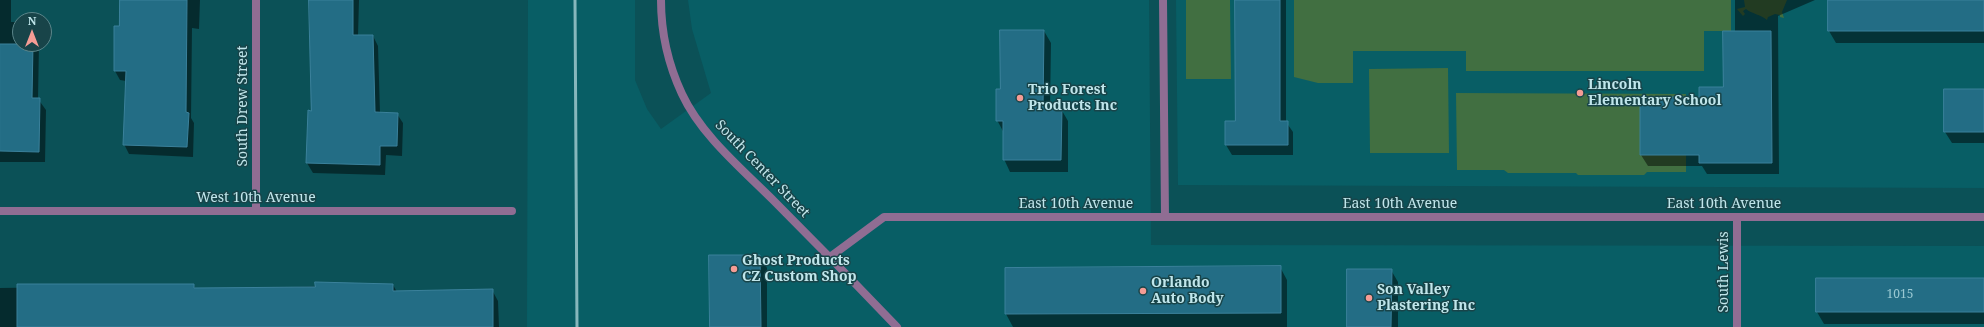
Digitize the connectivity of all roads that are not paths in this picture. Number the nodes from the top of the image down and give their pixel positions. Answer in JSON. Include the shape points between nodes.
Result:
{"nodes":[{"id":1,"x":256,"y":0,"type":"edge"},
{"id":2,"x":661,"y":0,"type":"edge"},
{"id":3,"x":1163,"y":0,"type":"edge"},
{"id":4,"x":512,"y":210,"type":"dead end"},
{"id":5,"x":0,"y":211,"type":"edge"},
{"id":6,"x":256,"y":211,"type":"junction"},
{"id":7,"x":1165,"y":217,"type":"junction"},
{"id":8,"x":1737,"y":217,"type":"junction"},
{"id":9,"x":1984,"y":217,"type":"edge"},
{"id":10,"x":830,"y":257,"type":"junction"},
{"id":11,"x":897,"y":327,"type":"edge"},
{"id":12,"x":1737,"y":327,"type":"edge"}],
"edges":[{"from":1,"to":6,"type":"street","name":"South Drew Street"},
{"from":2,"to":10,"type":"street","name":"South Center Street","via":[[661,24],[670,63],[682,95],[699,121],[726,154]]},
{"from":3,"to":7,"type":"street"},
{"from":4,"to":6,"type":"street","name":"West 10th Avenue"},
{"from":5,"to":6,"type":"street","name":"West 10th Avenue"},
{"from":7,"to":8,"type":"street","name":"East 10th Avenue"},
{"from":7,"to":10,"type":"street","name":"East 10th Avenue","via":[[884,217]]},
{"from":8,"to":9,"type":"street","name":"East 10th Avenue"},
{"from":8,"to":12,"type":"street","name":"South Lewis"},
{"from":10,"to":11,"type":"street","name":"South Center Street"}]}
